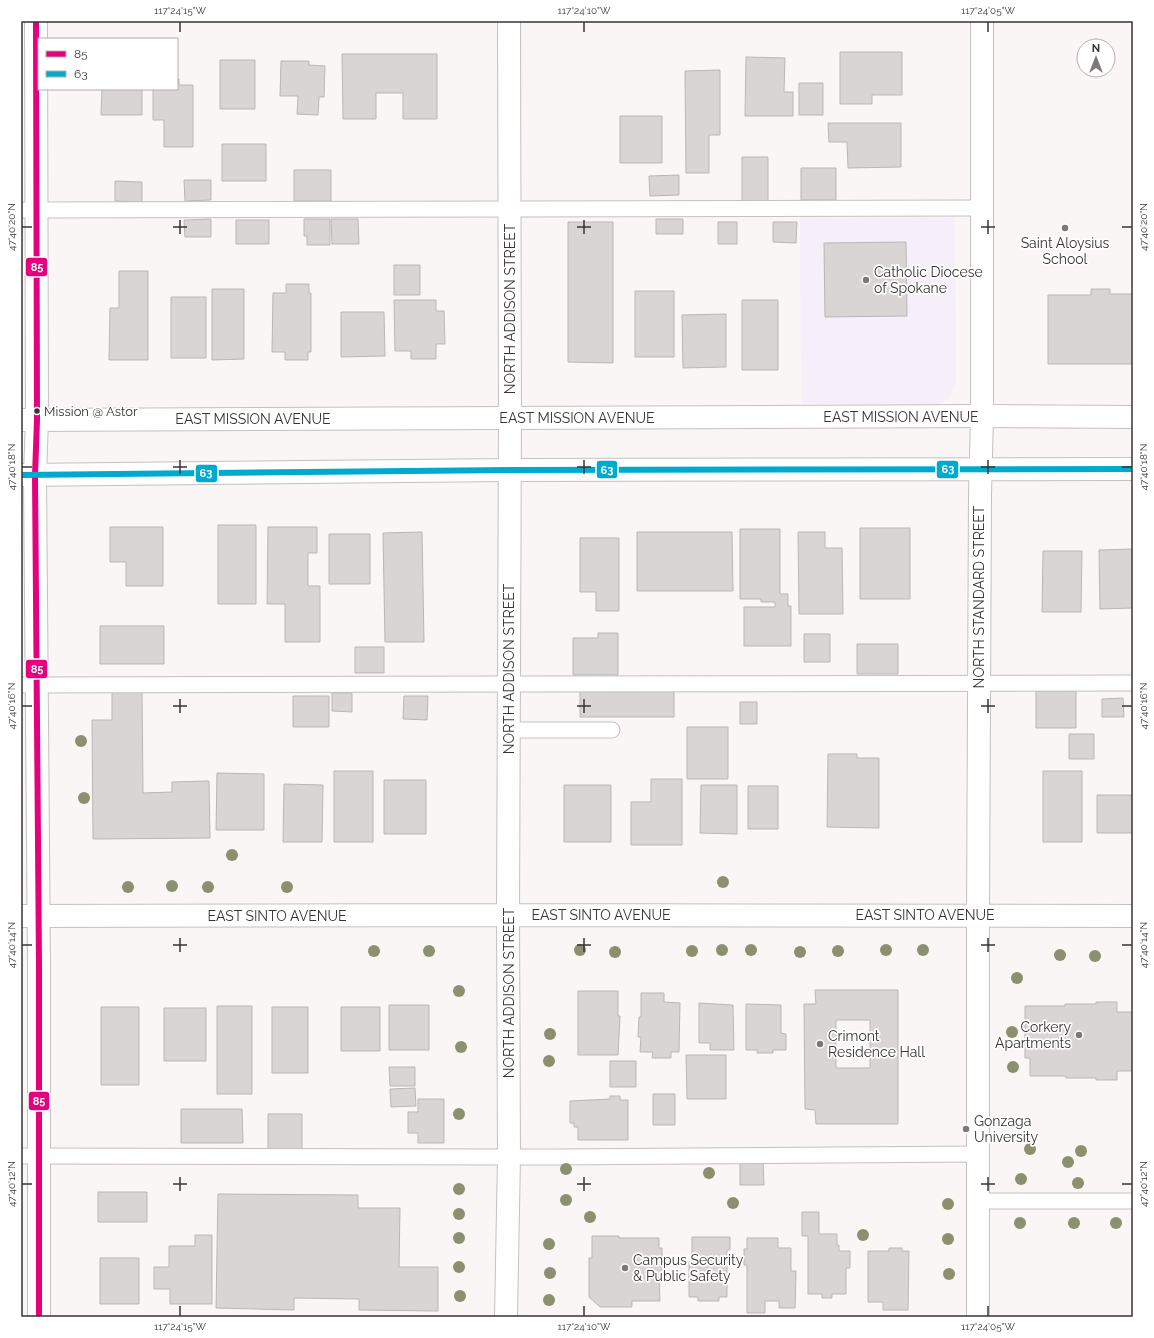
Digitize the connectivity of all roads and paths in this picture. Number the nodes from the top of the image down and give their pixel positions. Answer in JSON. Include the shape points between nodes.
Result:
{"nodes":[{"id":1,"x":36,"y":21,"type":"edge"},
{"id":2,"x":509,"y":21,"type":"edge"},
{"id":3,"x":982,"y":21,"type":"edge"},
{"id":4,"x":982,"y":208,"type":"junction"},
{"id":5,"x":28,"y":210,"type":"edge"},
{"id":6,"x":510,"y":210,"type":"junction"},
{"id":7,"x":982,"y":416,"type":"junction"},
{"id":8,"x":1133,"y":417,"type":"edge"},
{"id":9,"x":510,"y":419,"type":"junction"},
{"id":10,"x":29,"y":420,"type":"edge"},
{"id":11,"x":1133,"y":469,"type":"edge"},
{"id":12,"x":510,"y":470,"type":"junction"},
{"id":13,"x":980,"y":470,"type":"junction"},
{"id":14,"x":28,"y":475,"type":"edge"},
{"id":15,"x":1133,"y":683,"type":"edge"},
{"id":16,"x":509,"y":684,"type":"junction"},
{"id":17,"x":979,"y":684,"type":"junction"},
{"id":18,"x":29,"y":685,"type":"edge"},
{"id":19,"x":509,"y":730,"type":"junction"},
{"id":20,"x":612,"y":730,"type":"dead end"},
{"id":21,"x":508,"y":915,"type":"junction"},
{"id":22,"x":978,"y":915,"type":"junction"},
{"id":23,"x":30,"y":916,"type":"edge"},
{"id":24,"x":1133,"y":916,"type":"edge"},
{"id":25,"x":979,"y":1154,"type":"junction"},
{"id":26,"x":30,"y":1156,"type":"edge"},
{"id":27,"x":509,"y":1157,"type":"junction"},
{"id":28,"x":979,"y":1201,"type":"junction"},
{"id":29,"x":1133,"y":1202,"type":"edge"},
{"id":30,"x":39,"y":1317,"type":"edge"},
{"id":31,"x":506,"y":1317,"type":"edge"},
{"id":32,"x":978,"y":1317,"type":"edge"}],
"edges":[{"from":1,"to":5,"type":"street"},
{"from":2,"to":6,"type":"street","name":"NORTH ADDISON STREET"},
{"from":3,"to":4,"type":"street","name":"NORTH STANDARD STREET"},
{"from":4,"to":6,"type":"lane"},
{"from":4,"to":7,"type":"street","name":"NORTH STANDARD STREET"},
{"from":5,"to":6,"type":"lane"},
{"from":5,"to":10,"type":"street"},
{"from":6,"to":9,"type":"street","name":"NORTH ADDISON STREET"},
{"from":7,"to":8,"type":"street","name":"EAST MISSION AVENUE"},
{"from":7,"to":9,"type":"street","name":"EAST MISSION AVENUE"},
{"from":7,"to":13,"type":"street","name":"NORTH STANDARD STREET"},
{"from":9,"to":10,"type":"street","name":"EAST MISSION AVENUE"},
{"from":9,"to":12,"type":"street","name":"NORTH ADDISON STREET"},
{"from":10,"to":14,"type":"street"},
{"from":11,"to":13,"type":"street"},
{"from":12,"to":13,"type":"street"},
{"from":12,"to":14,"type":"street"},
{"from":12,"to":16,"type":"street","name":"NORTH ADDISON STREET"},
{"from":13,"to":17,"type":"street","name":"NORTH STANDARD STREET"},
{"from":14,"to":18,"type":"street"},
{"from":15,"to":17,"type":"lane"},
{"from":16,"to":17,"type":"lane"},
{"from":16,"to":18,"type":"lane"},
{"from":16,"to":19,"type":"street","name":"NORTH ADDISON STREET"},
{"from":17,"to":22,"type":"street","name":"NORTH STANDARD STREET"},
{"from":18,"to":23,"type":"street"},
{"from":19,"to":20,"type":"lane"},
{"from":19,"to":21,"type":"street","name":"NORTH ADDISON STREET"},
{"from":21,"to":22,"type":"street","name":"EAST SINTO AVENUE"},
{"from":21,"to":23,"type":"street","name":"EAST SINTO AVENUE"},
{"from":21,"to":27,"type":"street","name":"NORTH ADDISON STREET"},
{"from":22,"to":24,"type":"street","name":"EAST SINTO AVENUE"},
{"from":22,"to":25,"type":"street","name":"NORTH STANDARD STREET"},
{"from":23,"to":26,"type":"street"},
{"from":25,"to":27,"type":"lane"},
{"from":25,"to":28,"type":"street","name":"NORTH STANDARD STREET"},
{"from":26,"to":27,"type":"lane"},
{"from":26,"to":30,"type":"street"},
{"from":27,"to":31,"type":"street","name":"NORTH ADDISON STREET"},
{"from":28,"to":29,"type":"lane"},
{"from":28,"to":32,"type":"street","name":"NORTH STANDARD STREET"}]}
